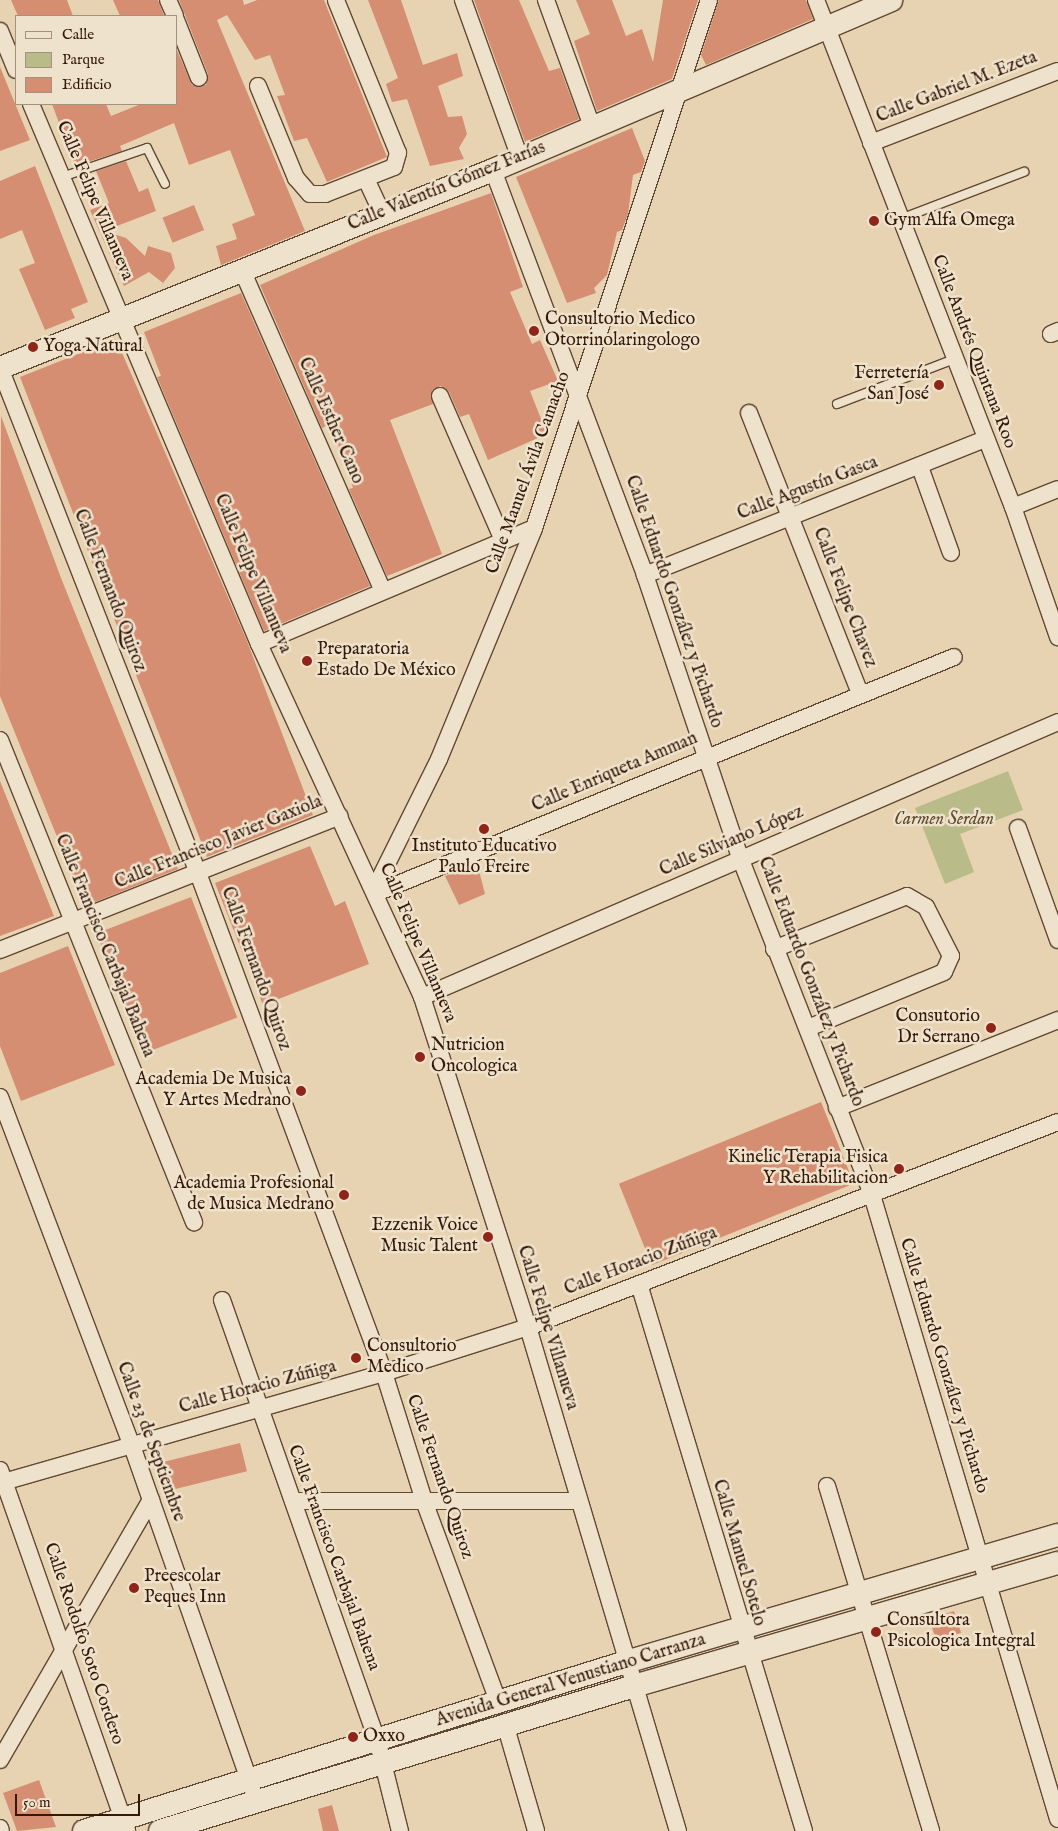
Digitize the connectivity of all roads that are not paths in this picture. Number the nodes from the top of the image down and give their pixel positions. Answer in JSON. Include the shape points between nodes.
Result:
{"nodes":[{"id":1,"x":168,"y":0,"type":"edge"},
{"id":2,"x":336,"y":0,"type":"edge"},
{"id":3,"x":463,"y":0,"type":"edge"},
{"id":4,"x":546,"y":0,"type":"edge"},
{"id":5,"x":709,"y":0,"type":"edge"},
{"id":6,"x":816,"y":0,"type":"edge"},
{"id":7,"x":891,"y":0,"type":"edge"},
{"id":8,"x":175,"y":15,"type":"edge"},
{"id":9,"x":178,"y":25,"type":"edge"},
{"id":10,"x":827,"y":28,"type":"junction"},
{"id":11,"x":0,"y":31,"type":"edge"},
{"id":12,"x":15,"y":68,"type":"edge"},
{"id":13,"x":1058,"y":71,"type":"edge"},
{"id":14,"x":198,"y":78,"type":"dead end"},
{"id":15,"x":258,"y":86,"type":"dead end"},
{"id":16,"x":680,"y":89,"type":"junction"},
{"id":17,"x":31,"y":105,"type":"edge"},
{"id":18,"x":593,"y":128,"type":"junction"},
{"id":19,"x":871,"y":143,"type":"junction"},
{"id":20,"x":520,"y":158,"type":"junction"},
{"id":21,"x":493,"y":170,"type":"junction"},
{"id":22,"x":1024,"y":172,"type":"dead end"},
{"id":23,"x":62,"y":177,"type":"junction"},
{"id":24,"x":366,"y":179,"type":"junction"},
{"id":25,"x":165,"y":184,"type":"dead end"},
{"id":26,"x":382,"y":214,"type":"junction"},
{"id":27,"x":900,"y":219,"type":"junction"},
{"id":28,"x":242,"y":270,"type":"junction"},
{"id":29,"x":121,"y":317,"type":"junction"},
{"id":30,"x":954,"y":359,"type":"junction"},
{"id":31,"x":0,"y":368,"type":"edge"},
{"id":32,"x":579,"y":394,"type":"junction"},
{"id":33,"x":440,"y":396,"type":"dead end"},
{"id":34,"x":837,"y":404,"type":"dead end"},
{"id":35,"x":749,"y":412,"type":"dead end"},
{"id":36,"x":985,"y":439,"type":"junction"},
{"id":37,"x":920,"y":467,"type":"junction"},
{"id":38,"x":1058,"y":489,"type":"edge"},
{"id":39,"x":1013,"y":507,"type":"junction"},
{"id":40,"x":791,"y":517,"type":"junction"},
{"id":41,"x":534,"y":528,"type":"junction"},
{"id":42,"x":502,"y":538,"type":"junction"},
{"id":43,"x":951,"y":553,"type":"dead end"},
{"id":44,"x":645,"y":575,"type":"junction"},
{"id":45,"x":382,"y":589,"type":"junction"},
{"id":46,"x":1058,"y":637,"type":"edge"},
{"id":47,"x":259,"y":644,"type":"junction"},
{"id":48,"x":954,"y":657,"type":"dead end"},
{"id":49,"x":860,"y":693,"type":"junction"},
{"id":50,"x":1058,"y":722,"type":"edge"},
{"id":51,"x":0,"y":740,"type":"edge"},
{"id":52,"x":705,"y":757,"type":"junction"},
{"id":53,"x":340,"y":816,"type":"junction"},
{"id":54,"x":1018,"y":828,"type":"dead end"},
{"id":55,"x":741,"y":860,"type":"junction"},
{"id":56,"x":198,"y":873,"type":"junction"},
{"id":57,"x":375,"y":892,"type":"junction"},
{"id":58,"x":72,"y":922,"type":"junction"},
{"id":59,"x":1058,"y":940,"type":"edge"},
{"id":60,"x":774,"y":949,"type":"junction"},
{"id":61,"x":0,"y":950,"type":"edge"},
{"id":62,"x":422,"y":998,"type":"junction"},
{"id":63,"x":1058,"y":1020,"type":"edge"},
{"id":64,"x":808,"y":1028,"type":"junction"},
{"id":65,"x":0,"y":1097,"type":"edge"},
{"id":66,"x":837,"y":1108,"type":"junction"},
{"id":67,"x":1058,"y":1122,"type":"edge"},
{"id":68,"x":872,"y":1195,"type":"junction"},
{"id":69,"x":194,"y":1222,"type":"dead end"},
{"id":70,"x":639,"y":1284,"type":"junction"},
{"id":71,"x":222,"y":1300,"type":"dead end"},
{"id":72,"x":528,"y":1328,"type":"junction"},
{"id":73,"x":384,"y":1374,"type":"junction"},
{"id":74,"x":258,"y":1410,"type":"junction"},
{"id":75,"x":130,"y":1443,"type":"junction"},
{"id":76,"x":1,"y":1478,"type":"edge"},
{"id":77,"x":827,"y":1486,"type":"dead end"},
{"id":78,"x":151,"y":1500,"type":"junction"},
{"id":79,"x":293,"y":1501,"type":"junction"},
{"id":80,"x":424,"y":1501,"type":"junction"},
{"id":81,"x":577,"y":1501,"type":"junction"},
{"id":82,"x":1058,"y":1535,"type":"edge"},
{"id":83,"x":979,"y":1558,"type":"junction"},
{"id":84,"x":1058,"y":1563,"type":"edge"},
{"id":85,"x":986,"y":1582,"type":"junction"},
{"id":86,"x":856,"y":1594,"type":"junction"},
{"id":87,"x":866,"y":1618,"type":"junction"},
{"id":88,"x":740,"y":1629,"type":"junction"},
{"id":89,"x":64,"y":1649,"type":"junction"},
{"id":90,"x":747,"y":1652,"type":"junction"},
{"id":91,"x":626,"y":1662,"type":"junction"},
{"id":92,"x":634,"y":1686,"type":"junction"},
{"id":93,"x":498,"y":1701,"type":"junction"},
{"id":94,"x":505,"y":1724,"type":"junction"},
{"id":95,"x":380,"y":1753,"type":"junction"},
{"id":96,"x":0,"y":1760,"type":"edge"},
{"id":97,"x":250,"y":1781,"type":"junction"},
{"id":98,"x":257,"y":1802,"type":"junction"},
{"id":99,"x":1058,"y":1819,"type":"edge"},
{"id":100,"x":125,"y":1825,"type":"edge"},
{"id":101,"x":84,"y":1831,"type":"edge"},
{"id":102,"x":160,"y":1831,"type":"edge"},
{"id":103,"x":400,"y":1831,"type":"edge"},
{"id":104,"x":536,"y":1831,"type":"edge"},
{"id":105,"x":678,"y":1831,"type":"edge"},
{"id":106,"x":804,"y":1831,"type":"edge"},
{"id":107,"x":931,"y":1831,"type":"edge"}],
"edges":[{"from":1,"to":8,"type":"street"},
{"from":2,"to":24,"type":"street","via":[[398,153],[394,167]]},
{"from":3,"to":20,"type":"street"},
{"from":4,"to":18,"type":"street"},
{"from":5,"to":16,"type":"street","name":"Calle Manuel Ávila Camacho"},
{"from":6,"to":10,"type":"street","name":"Calle Andrés Quintana Roo"},
{"from":7,"to":10,"type":"main road","name":"Calle Valentín Gómez Farías"},
{"from":9,"to":14,"type":"street"},
{"from":10,"to":16,"type":"main road","name":"Calle Valentín Gómez Farías"},
{"from":10,"to":19,"type":"street","name":"Calle Andrés Quintana Roo"},
{"from":11,"to":12,"type":"street"},
{"from":13,"to":19,"type":"street","name":"Calle Gabriel M. Ezeta"},
{"from":15,"to":24,"type":"street","via":[[306,191],[324,194]]},
{"from":16,"to":18,"type":"main road","name":"Calle Valentín Gómez Farías"},
{"from":16,"to":32,"type":"street","name":"Calle Manuel Ávila Camacho"},
{"from":17,"to":23,"type":"street","name":"Calle Felipe Villanueva"},
{"from":18,"to":20,"type":"main road","name":"Calle Valentín Gómez Farías"},
{"from":19,"to":27,"type":"street","name":"Calle Andrés Quintana Roo"},
{"from":20,"to":21,"type":"main road","name":"Calle Valentín Gómez Farías"},
{"from":21,"to":26,"type":"main road","name":"Calle Valentín Gómez Farías"},
{"from":21,"to":32,"type":"street","name":"Calle Eduardo González y Pichardo"},
{"from":22,"to":27,"type":"lane"},
{"from":23,"to":25,"type":"lane","via":[[147,148]]},
{"from":23,"to":29,"type":"street","name":"Calle Felipe Villanueva"},
{"from":24,"to":26,"type":"street"},
{"from":26,"to":28,"type":"main road","name":"Calle Valentín Gómez Farías"},
{"from":27,"to":30,"type":"street","name":"Calle Andrés Quintana Roo"},
{"from":28,"to":29,"type":"main road","name":"Calle Valentín Gómez Farías"},
{"from":28,"to":45,"type":"street","name":"Calle Esther Cano"},
{"from":29,"to":31,"type":"main road","name":"Calle Valentín Gómez Farías"},
{"from":29,"to":47,"type":"street","name":"Calle Felipe Villanueva"},
{"from":30,"to":34,"type":"lane"},
{"from":30,"to":36,"type":"street","name":"Calle Andrés Quintana Roo"},
{"from":31,"to":56,"type":"street","name":"Calle Fernando Quiroz"},
{"from":32,"to":41,"type":"street","name":"Calle Manuel Ávila Camacho"},
{"from":32,"to":44,"type":"street","name":"Calle Eduardo González y Pichardo"},
{"from":33,"to":42,"type":"street"},
{"from":35,"to":40,"type":"street","name":"Calle Felipe Chavez"},
{"from":36,"to":37,"type":"street","name":"Calle Agustín Gasca"},
{"from":36,"to":39,"type":"street","name":"Calle Andrés Quintana Roo"},
{"from":37,"to":40,"type":"street","name":"Calle Agustín Gasca"},
{"from":37,"to":43,"type":"street"},
{"from":38,"to":39,"type":"street"},
{"from":39,"to":46,"type":"street","name":"Calle Andrés Quintana Roo"},
{"from":40,"to":44,"type":"street","name":"Calle Agustín Gasca"},
{"from":40,"to":49,"type":"street","name":"Calle Felipe Chavez"},
{"from":41,"to":42,"type":"street"},
{"from":41,"to":57,"type":"street","name":"Calle Manuel Ávila Camacho","via":[[439,760]]},
{"from":42,"to":45,"type":"street"},
{"from":44,"to":52,"type":"street","name":"Calle Eduardo González y Pichardo"},
{"from":45,"to":47,"type":"street"},
{"from":47,"to":53,"type":"street","name":"Calle Felipe Villanueva"},
{"from":48,"to":49,"type":"street","name":"Calle Enriqueta Amman"},
{"from":49,"to":52,"type":"street","name":"Calle Enriqueta Amman"},
{"from":50,"to":55,"type":"street","name":"Calle Silviano López"},
{"from":51,"to":58,"type":"street","name":"Calle Francisco Carbajal Bahena"},
{"from":52,"to":55,"type":"street","name":"Calle Eduardo González y Pichardo"},
{"from":52,"to":57,"type":"street","name":"Calle Enriqueta Amman"},
{"from":53,"to":56,"type":"street","name":"Calle Francisco Javier Gaxiola"},
{"from":53,"to":57,"type":"street","name":"Calle Felipe Villanueva"},
{"from":54,"to":59,"type":"street"},
{"from":55,"to":60,"type":"street","name":"Calle Eduardo González y Pichardo"},
{"from":55,"to":62,"type":"street","name":"Calle Silviano López"},
{"from":56,"to":58,"type":"street","name":"Calle Francisco Javier Gaxiola"},
{"from":56,"to":73,"type":"street","name":"Calle Fernando Quiroz"},
{"from":57,"to":62,"type":"street","name":"Calle Felipe Villanueva"},
{"from":58,"to":61,"type":"street","name":"Calle Francisco Javier Gaxiola"},
{"from":58,"to":69,"type":"street","name":"Calle Francisco Carbajal Bahena"},
{"from":60,"to":64,"type":"street","name":"Calle Eduardo González y Pichardo"},
{"from":60,"to":64,"type":"street","via":[[907,896],[926,907],[951,956],[944,972]]},
{"from":62,"to":72,"type":"street","name":"Calle Felipe Villanueva"},
{"from":63,"to":66,"type":"street"},
{"from":64,"to":66,"type":"street","name":"Calle Eduardo González y Pichardo"},
{"from":65,"to":75,"type":"street","name":"Calle 23 de Septiembre"},
{"from":66,"to":68,"type":"street","name":"Calle Eduardo González y Pichardo"},
{"from":67,"to":68,"type":"street","name":"Calle Horacio Zúñiga"},
{"from":68,"to":70,"type":"street","name":"Calle Horacio Zúñiga"},
{"from":68,"to":83,"type":"street","name":"Calle Eduardo González y Pichardo"},
{"from":70,"to":72,"type":"street","name":"Calle Horacio Zúñiga"},
{"from":70,"to":88,"type":"street","name":"Calle Manuel Sotelo"},
{"from":71,"to":74,"type":"street","name":"Calle Francisco Carbajal Bahena"},
{"from":72,"to":73,"type":"street","name":"Calle Horacio Zúñiga"},
{"from":72,"to":81,"type":"street","name":"Calle Felipe Villanueva"},
{"from":73,"to":74,"type":"street","name":"Calle Horacio Zúñiga"},
{"from":73,"to":80,"type":"street","name":"Calle Fernando Quiroz"},
{"from":74,"to":75,"type":"street","name":"Calle Horacio Zúñiga"},
{"from":74,"to":79,"type":"street","name":"Calle Francisco Carbajal Bahena"},
{"from":75,"to":76,"type":"street","name":"Calle Horacio Zúñiga"},
{"from":75,"to":78,"type":"street","name":"Calle 23 de Septiembre"},
{"from":76,"to":89,"type":"street","name":"Calle Rodolfo Soto Cordero"},
{"from":77,"to":86,"type":"street"},
{"from":78,"to":89,"type":"street"},
{"from":78,"to":97,"type":"street","name":"Calle 23 de Septiembre"},
{"from":79,"to":80,"type":"street"},
{"from":79,"to":95,"type":"street","name":"Calle Francisco Carbajal Bahena"},
{"from":80,"to":81,"type":"street"},
{"from":80,"to":93,"type":"street","name":"Calle Fernando Quiroz"},
{"from":81,"to":91,"type":"street","name":"Calle Felipe Villanueva"},
{"from":82,"to":83,"type":"main road","name":"Avenida General Venustiano Carranza"},
{"from":83,"to":85,"type":"street","name":"Calle Eduardo González y Pichardo"},
{"from":83,"to":86,"type":"main road","name":"Avenida General Venustiano Carranza"},
{"from":84,"to":85,"type":"main road","name":"Avenida General Venustiano Carranza"},
{"from":85,"to":87,"type":"main road","name":"Avenida General Venustiano Carranza"},
{"from":85,"to":99,"type":"street","name":"Calle Eduardo González y Pichardo"},
{"from":86,"to":87,"type":"street"},
{"from":86,"to":88,"type":"main road","name":"Avenida General Venustiano Carranza"},
{"from":87,"to":90,"type":"main road","name":"Avenida General Venustiano Carranza"},
{"from":87,"to":107,"type":"street"},
{"from":88,"to":90,"type":"street","name":"Calle Manuel Sotelo"},
{"from":88,"to":91,"type":"main road","name":"Avenida General Venustiano Carranza"},
{"from":89,"to":96,"type":"street"},
{"from":89,"to":100,"type":"street","name":"Calle Rodolfo Soto Cordero"},
{"from":90,"to":92,"type":"main road","name":"Avenida General Venustiano Carranza"},
{"from":90,"to":106,"type":"street","name":"Calle Manuel Sotelo"},
{"from":91,"to":92,"type":"street","name":"Calle Felipe Villanueva"},
{"from":91,"to":93,"type":"main road","name":"Avenida General Venustiano Carranza"},
{"from":92,"to":94,"type":"main road","name":"Avenida General Venustiano Carranza"},
{"from":92,"to":105,"type":"street","name":"Calle Felipe Villanueva"},
{"from":93,"to":95,"type":"main road","name":"Avenida General Venustiano Carranza"},
{"from":94,"to":95,"type":"main road","name":"Avenida General Venustiano Carranza"},
{"from":94,"to":104,"type":"street"},
{"from":95,"to":97,"type":"main road","name":"Avenida General Venustiano Carranza"},
{"from":95,"to":98,"type":"main road","name":"Avenida General Venustiano Carranza"},
{"from":95,"to":103,"type":"street","name":"Calle Francisco Carbajal Bahena"},
{"from":97,"to":98,"type":"street","name":"Calle 23 de Septiembre"},
{"from":97,"to":100,"type":"main road","name":"Avenida General Venustiano Carranza"},
{"from":98,"to":102,"type":"main road","name":"Avenida General Venustiano Carranza"},
{"from":100,"to":101,"type":"main road","name":"Avenida General Venustiano Carranza"}]}
